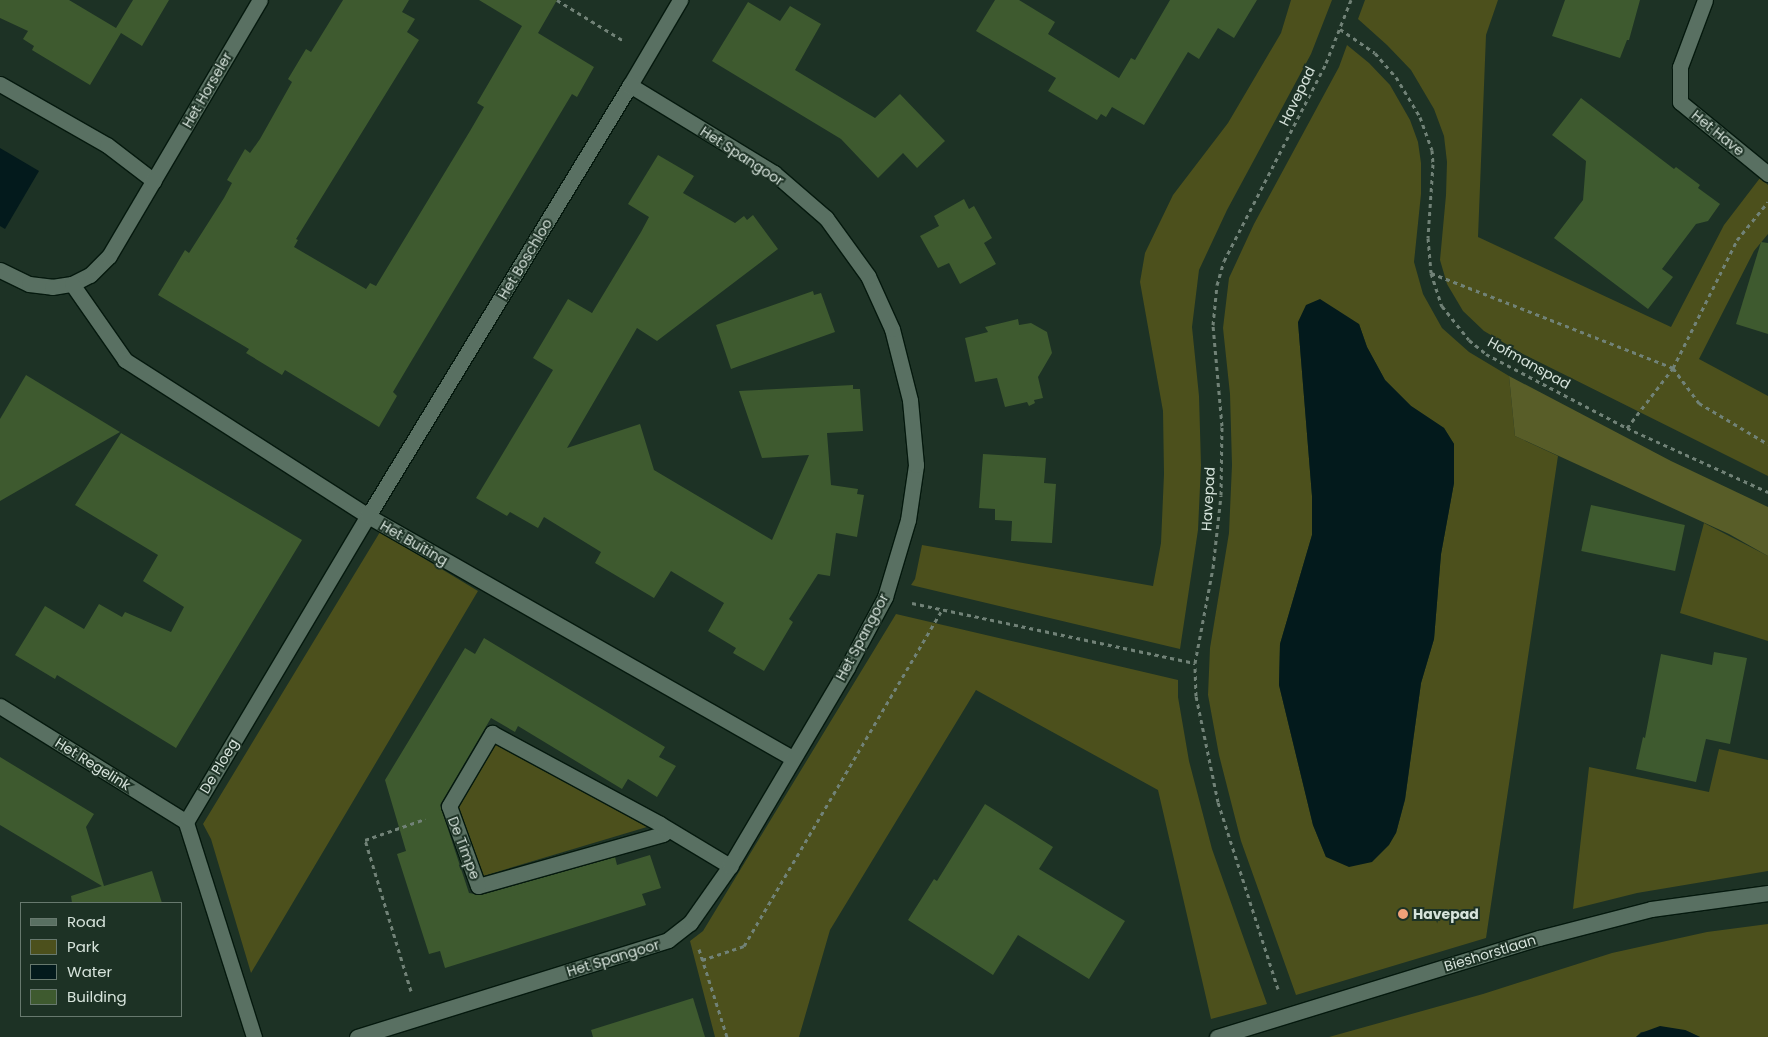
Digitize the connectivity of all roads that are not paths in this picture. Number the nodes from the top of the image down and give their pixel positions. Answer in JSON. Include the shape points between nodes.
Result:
{"nodes":[{"id":1,"x":260,"y":0,"type":"edge"},
{"id":2,"x":680,"y":0,"type":"edge"},
{"id":3,"x":1705,"y":0,"type":"edge"},
{"id":4,"x":0,"y":84,"type":"edge"},
{"id":5,"x":630,"y":85,"type":"junction"},
{"id":6,"x":1768,"y":174,"type":"edge"},
{"id":7,"x":154,"y":181,"type":"junction"},
{"id":8,"x":0,"y":270,"type":"edge"},
{"id":9,"x":72,"y":284,"type":"junction"},
{"id":10,"x":368,"y":516,"type":"junction"},
{"id":11,"x":0,"y":706,"type":"edge"},
{"id":12,"x":792,"y":758,"type":"junction"},
{"id":13,"x":186,"y":822,"type":"junction"},
{"id":14,"x":664,"y":827,"type":"junction"},
{"id":15,"x":730,"y":866,"type":"junction"},
{"id":16,"x":1768,"y":893,"type":"edge"},
{"id":17,"x":254,"y":1037,"type":"edge"},
{"id":18,"x":358,"y":1037,"type":"edge"},
{"id":19,"x":1217,"y":1037,"type":"edge"}],
"edges":[{"from":1,"to":7,"type":"street","name":"Het Horseler"},
{"from":2,"to":5,"type":"street","name":"Het Boschloo"},
{"from":3,"to":6,"type":"street","name":"Het Have","via":[[1680,67],[1680,102]]},
{"from":4,"to":7,"type":"street","via":[[107,145]]},
{"from":5,"to":10,"type":"street","name":"Het Boschloo"},
{"from":5,"to":12,"type":"street","name":"Het Spangoor","via":[[774,173],[826,218],[868,276],[892,329],[910,400],[916,464],[908,520],[885,596],[847,668]]},
{"from":7,"to":9,"type":"street","name":"Het Horseler","via":[[109,256],[90,275]]},
{"from":8,"to":9,"type":"street","name":"Het Horseler","via":[[30,284],[52,287]]},
{"from":9,"to":10,"type":"street","name":"Het Buiting","via":[[126,360]]},
{"from":10,"to":12,"type":"street","name":"Het Buiting"},
{"from":10,"to":13,"type":"street","name":"De Ploeg"},
{"from":11,"to":13,"type":"street","name":"Het Regelink"},
{"from":12,"to":15,"type":"street","name":"Het Spangoor"},
{"from":13,"to":17,"type":"street"},
{"from":14,"to":14,"type":"street","name":"De Timpe","via":[[492,733],[448,806],[478,886],[663,834]]},
{"from":14,"to":15,"type":"street","name":"De Timpe"},
{"from":15,"to":18,"type":"street","name":"Het Spangoor","via":[[690,923],[668,940]]},
{"from":16,"to":19,"type":"street","name":"Bieshorstlaan","via":[[1651,909],[1539,938]]}]}
